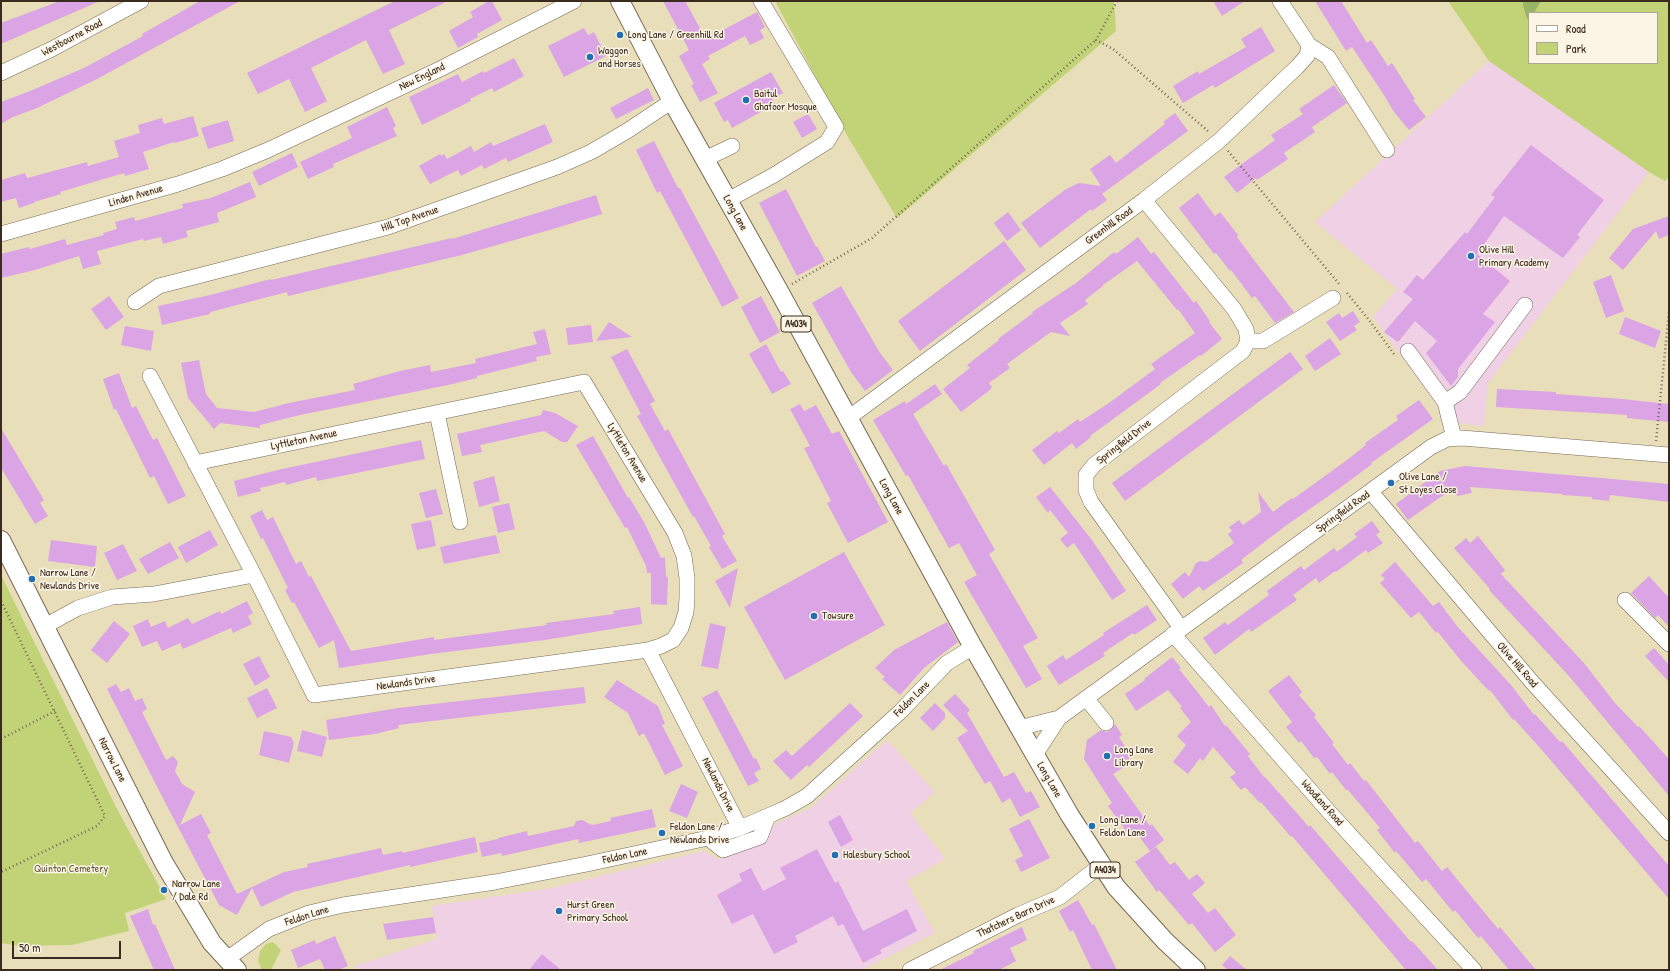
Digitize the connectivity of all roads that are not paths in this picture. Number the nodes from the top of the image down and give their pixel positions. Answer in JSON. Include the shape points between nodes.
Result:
{"nodes":[{"id":1,"x":141,"y":1,"type":"edge"},
{"id":2,"x":574,"y":1,"type":"edge"},
{"id":3,"x":620,"y":1,"type":"edge"},
{"id":4,"x":761,"y":1,"type":"edge"},
{"id":5,"x":1280,"y":1,"type":"edge"},
{"id":6,"x":1309,"y":45,"type":"junction"},
{"id":7,"x":1,"y":73,"type":"edge"},
{"id":8,"x":672,"y":101,"type":"junction"},
{"id":9,"x":732,"y":146,"type":"dead end"},
{"id":10,"x":268,"y":150,"type":"joint"},
{"id":11,"x":1387,"y":150,"type":"dead end"},
{"id":12,"x":705,"y":159,"type":"junction"},
{"id":13,"x":728,"y":200,"type":"junction"},
{"id":14,"x":1144,"y":200,"type":"junction"},
{"id":15,"x":1,"y":234,"type":"edge"},
{"id":16,"x":1332,"y":298,"type":"dead end"},
{"id":17,"x":135,"y":302,"type":"dead end"},
{"id":18,"x":1524,"y":305,"type":"dead end"},
{"id":19,"x":1248,"y":341,"type":"junction"},
{"id":20,"x":1408,"y":351,"type":"dead end"},
{"id":21,"x":150,"y":376,"type":"dead end"},
{"id":22,"x":1445,"y":402,"type":"junction"},
{"id":23,"x":437,"y":412,"type":"junction"},
{"id":24,"x":847,"y":419,"type":"junction"},
{"id":25,"x":1454,"y":438,"type":"junction"},
{"id":26,"x":1662,"y":454,"type":"edge"},
{"id":27,"x":195,"y":463,"type":"junction"},
{"id":28,"x":1370,"y":492,"type":"junction"},
{"id":29,"x":460,"y":522,"type":"dead end"},
{"id":30,"x":1,"y":540,"type":"edge"},
{"id":31,"x":254,"y":575,"type":"junction"},
{"id":32,"x":1625,"y":600,"type":"dead end"},
{"id":33,"x":45,"y":626,"type":"junction"},
{"id":34,"x":1177,"y":631,"type":"junction"},
{"id":35,"x":1669,"y":644,"type":"edge"},
{"id":36,"x":973,"y":647,"type":"junction"},
{"id":37,"x":648,"y":650,"type":"junction"},
{"id":38,"x":1086,"y":698,"type":"junction"},
{"id":39,"x":1059,"y":718,"type":"junction"},
{"id":40,"x":1106,"y":723,"type":"dead end"},
{"id":41,"x":1019,"y":728,"type":"junction"},
{"id":42,"x":1034,"y":755,"type":"junction"},
{"id":43,"x":768,"y":816,"type":"junction"},
{"id":44,"x":740,"y":828,"type":"junction"},
{"id":45,"x":1669,"y":833,"type":"edge"},
{"id":46,"x":708,"y":838,"type":"junction"},
{"id":47,"x":1101,"y":865,"type":"junction"},
{"id":48,"x":927,"y":966,"type":"edge"},
{"id":49,"x":234,"y":967,"type":"edge"},
{"id":50,"x":910,"y":970,"type":"edge"},
{"id":51,"x":1196,"y":970,"type":"edge"},
{"id":52,"x":1474,"y":970,"type":"edge"}],
"edges":[{"from":1,"to":7,"type":"street","name":"Westbourne Road"},
{"from":2,"to":10,"type":"street","name":"New England"},
{"from":3,"to":8,"type":"main road","name":"Long Lane","number":"A4034"},
{"from":4,"to":13,"type":"street","via":[[836,127],[827,142]]},
{"from":5,"to":6,"type":"street"},
{"from":6,"to":11,"type":"street","via":[[1328,57]]},
{"from":6,"to":14,"type":"street","name":"Greenhill Road","via":[[1307,56],[1219,141]]},
{"from":8,"to":12,"type":"main road","name":"Long Lane","number":"A4034"},
{"from":8,"to":17,"type":"street","name":"Hill Top Avenue","via":[[591,152],[557,166],[388,228],[159,286]]},
{"from":9,"to":12,"type":"street"},
{"from":10,"to":15,"type":"street","name":"Linden Avenue","via":[[178,184]]},
{"from":12,"to":13,"type":"main road","name":"Long Lane","number":"A4034"},
{"from":13,"to":24,"type":"main road","name":"Long Lane","number":"A4034"},
{"from":14,"to":19,"type":"street","via":[[1234,309],[1246,330]]},
{"from":14,"to":24,"type":"street","name":"Greenhill Road"},
{"from":16,"to":19,"type":"street","via":[[1263,342]]},
{"from":18,"to":22,"type":"street","via":[[1460,392]]},
{"from":19,"to":34,"type":"street","name":"Springfield Drive","via":[[1243,351],[1094,465],[1086,476],[1086,490],[1091,502]]},
{"from":20,"to":22,"type":"street"},
{"from":21,"to":27,"type":"street"},
{"from":22,"to":25,"type":"street"},
{"from":23,"to":27,"type":"street","name":"Lyttleton Avenue"},
{"from":23,"to":29,"type":"street"},
{"from":23,"to":37,"type":"street","name":"Lyttleton Avenue","via":[[584,382],[675,533],[684,556],[687,598],[681,628],[673,640]]},
{"from":24,"to":36,"type":"main road","name":"Long Lane","number":"A4034"},
{"from":25,"to":26,"type":"street","name":"Springfield Road"},
{"from":25,"to":28,"type":"street","name":"Springfield Road","via":[[1431,446]]},
{"from":27,"to":31,"type":"street"},
{"from":28,"to":34,"type":"street","name":"Springfield Road"},
{"from":28,"to":45,"type":"street","name":"Olive Hill Road","via":[[1532,682]]},
{"from":30,"to":33,"type":"main road","name":"Narrow Lane"},
{"from":31,"to":33,"type":"street","via":[[154,594],[112,596],[78,608]]},
{"from":31,"to":37,"type":"street","name":"Newlands Drive","via":[[314,695]]},
{"from":32,"to":35,"type":"street"},
{"from":33,"to":49,"type":"main road","name":"Narrow Lane","via":[[182,897],[212,943]]},
{"from":34,"to":38,"type":"street","name":"Springfield Road"},
{"from":34,"to":52,"type":"street","name":"Woodland Road","via":[[1331,814]]},
{"from":36,"to":41,"type":"main road","name":"Long Lane","number":"A4034"},
{"from":36,"to":43,"type":"street","name":"Feldon Lane","via":[[947,663],[900,712],[807,796]]},
{"from":37,"to":44,"type":"street","name":"Newlands Drive"},
{"from":38,"to":39,"type":"street","name":"Springfield Road"},
{"from":38,"to":40,"type":"street"},
{"from":39,"to":41,"type":"street","name":"Springfield Road"},
{"from":39,"to":42,"type":"street","name":"Springfield Road"},
{"from":41,"to":42,"type":"main road","name":"Long Lane","number":"A4034"},
{"from":42,"to":47,"type":"main road","name":"Long Lane","number":"A4034"},
{"from":43,"to":44,"type":"street","name":"Feldon Lane"},
{"from":43,"to":46,"type":"street","via":[[760,837],[753,840],[723,850]]},
{"from":44,"to":46,"type":"street","name":"Feldon Lane"},
{"from":46,"to":49,"type":"street","name":"Feldon Lane","via":[[537,874],[343,905],[309,913],[269,929]]},
{"from":47,"to":48,"type":"street","name":"Thatchers Barn Drive","via":[[1060,897],[1018,915]]},
{"from":47,"to":51,"type":"main road","name":"Long Lane","number":"A4034","via":[[1116,887],[1165,941]]},
{"from":48,"to":50,"type":"street","name":"Thatchers Barn Drive"}]}
